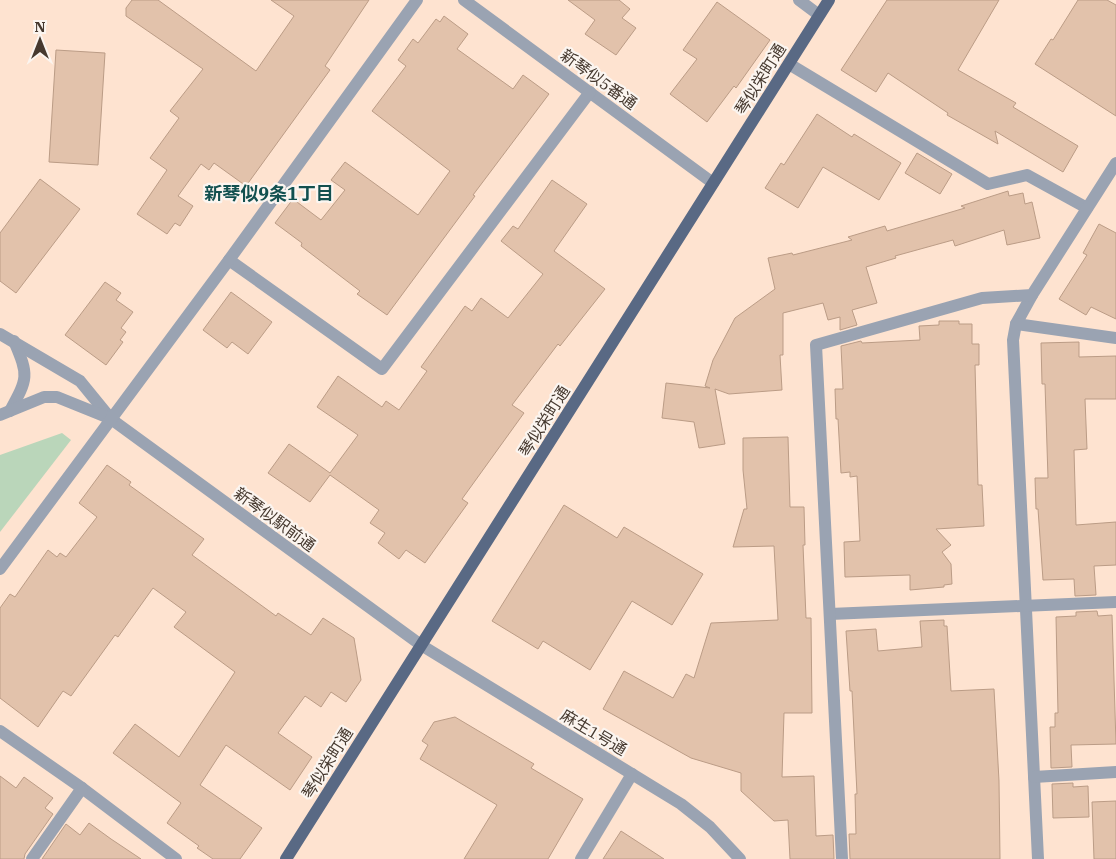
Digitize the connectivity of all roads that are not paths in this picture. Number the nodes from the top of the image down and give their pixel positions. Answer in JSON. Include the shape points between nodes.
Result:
{"nodes":[{"id":1,"x":418,"y":0,"type":"edge"},
{"id":2,"x":464,"y":0,"type":"edge"},
{"id":3,"x":799,"y":0,"type":"edge"},
{"id":4,"x":829,"y":0,"type":"edge"},
{"id":5,"x":819,"y":15,"type":"junction"},
{"id":6,"x":788,"y":64,"type":"junction"},
{"id":7,"x":590,"y":92,"type":"junction"},
{"id":8,"x":1116,"y":163,"type":"edge"},
{"id":9,"x":713,"y":184,"type":"junction"},
{"id":10,"x":1087,"y":208,"type":"junction"},
{"id":11,"x":229,"y":260,"type":"junction"},
{"id":12,"x":1032,"y":295,"type":"junction"},
{"id":13,"x":1016,"y":324,"type":"junction"},
{"id":14,"x":0,"y":334,"type":"edge"},
{"id":15,"x":1116,"y":338,"type":"edge"},
{"id":16,"x":14,"y":341,"type":"junction"},
{"id":17,"x":5,"y":413,"type":"edge"},
{"id":18,"x":111,"y":419,"type":"junction"},
{"id":19,"x":0,"y":569,"type":"edge"},
{"id":20,"x":1116,"y":602,"type":"edge"},
{"id":21,"x":1026,"y":606,"type":"junction"},
{"id":22,"x":830,"y":614,"type":"junction"},
{"id":23,"x":421,"y":645,"type":"junction"},
{"id":24,"x":0,"y":731,"type":"edge"},
{"id":25,"x":1116,"y":772,"type":"edge"},
{"id":26,"x":632,"y":774,"type":"junction"},
{"id":27,"x":1034,"y":777,"type":"junction"},
{"id":28,"x":82,"y":788,"type":"junction"},
{"id":29,"x":32,"y":859,"type":"edge"},
{"id":30,"x":176,"y":859,"type":"edge"},
{"id":31,"x":286,"y":859,"type":"edge"},
{"id":32,"x":582,"y":859,"type":"edge"},
{"id":33,"x":740,"y":859,"type":"edge"},
{"id":34,"x":842,"y":859,"type":"edge"},
{"id":35,"x":1038,"y":859,"type":"edge"}],
"edges":[{"from":1,"to":11,"type":"street"},
{"from":2,"to":7,"type":"street","name":"新琴似5番通"},
{"from":3,"to":5,"type":"street"},
{"from":4,"to":5,"type":"main road","name":"琴似栄町通"},
{"from":5,"to":6,"type":"main road","name":"琴似栄町通"},
{"from":6,"to":9,"type":"main road","name":"琴似栄町通"},
{"from":6,"to":10,"type":"street","via":[[988,184],[1027,175]]},
{"from":7,"to":9,"type":"street","name":"新琴似5番通"},
{"from":7,"to":11,"type":"street","via":[[382,369]]},
{"from":8,"to":10,"type":"street"},
{"from":9,"to":23,"type":"main road","name":"琴似栄町通"},
{"from":10,"to":12,"type":"street"},
{"from":11,"to":18,"type":"street"},
{"from":12,"to":13,"type":"street"},
{"from":12,"to":22,"type":"street","via":[[982,298],[816,345]]},
{"from":13,"to":15,"type":"street"},
{"from":13,"to":21,"type":"street","via":[[1013,340]]},
{"from":14,"to":16,"type":"street"},
{"from":16,"to":17,"type":"street","via":[[24,365],[24,385]]},
{"from":16,"to":18,"type":"street","via":[[80,381]]},
{"from":17,"to":18,"type":"street","via":[[44,397],[57,397]]},
{"from":18,"to":19,"type":"street"},
{"from":18,"to":23,"type":"street","name":"新琴似駅前通"},
{"from":20,"to":21,"type":"street"},
{"from":21,"to":22,"type":"street"},
{"from":21,"to":27,"type":"street"},
{"from":22,"to":34,"type":"street"},
{"from":23,"to":26,"type":"street","name":"麻生1号通"},
{"from":23,"to":31,"type":"main road","name":"琴似栄町通"},
{"from":24,"to":28,"type":"street"},
{"from":25,"to":27,"type":"street"},
{"from":26,"to":32,"type":"street"},
{"from":26,"to":33,"type":"street","name":"麻生1号通","via":[[681,804],[710,827]]},
{"from":27,"to":35,"type":"street"},
{"from":28,"to":29,"type":"street"},
{"from":28,"to":30,"type":"street"}]}
